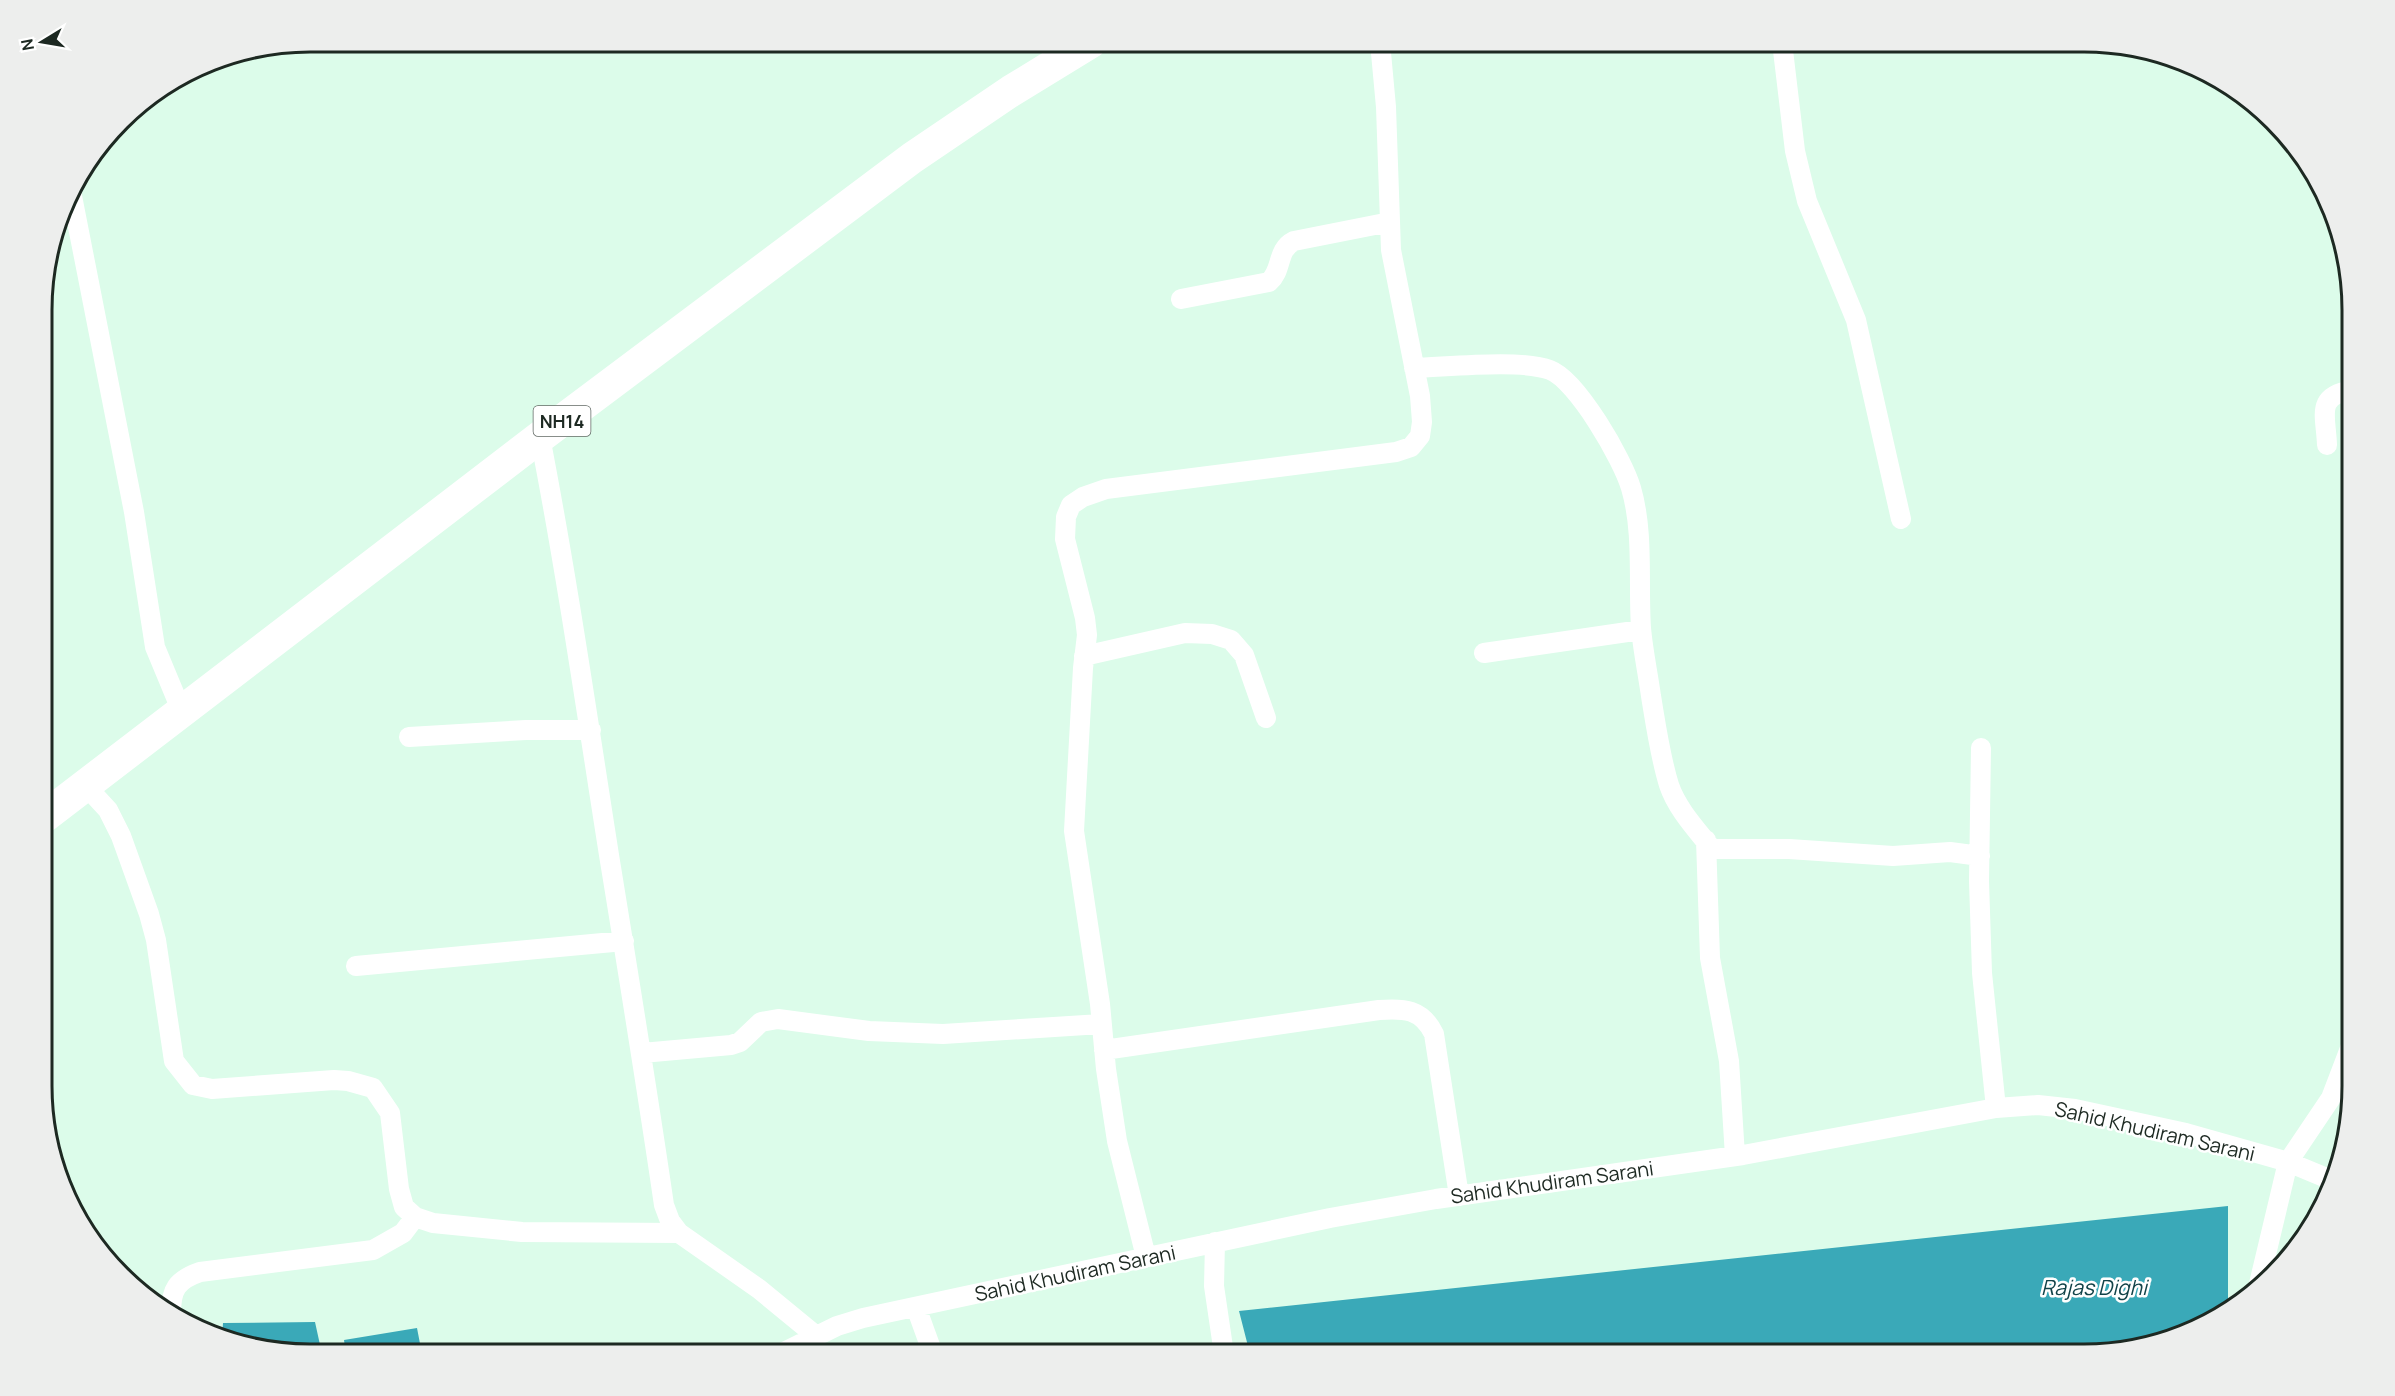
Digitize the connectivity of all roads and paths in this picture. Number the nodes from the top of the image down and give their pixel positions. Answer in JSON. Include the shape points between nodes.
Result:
{"nodes":[{"id":1,"x":1074,"y":52,"type":"edge"},
{"id":2,"x":1381,"y":52,"type":"edge"},
{"id":3,"x":1783,"y":52,"type":"edge"},
{"id":4,"x":74,"y":207,"type":"edge"},
{"id":5,"x":1390,"y":222,"type":"junction"},
{"id":6,"x":1181,"y":299,"type":"dead end"},
{"id":7,"x":1414,"y":368,"type":"junction"},
{"id":8,"x":2342,"y":392,"type":"edge"},
{"id":9,"x":540,"y":437,"type":"junction"},
{"id":10,"x":2327,"y":445,"type":"dead end"},
{"id":11,"x":1901,"y":519,"type":"dead end"},
{"id":12,"x":1641,"y":630,"type":"junction"},
{"id":13,"x":1484,"y":652,"type":"dead end"},
{"id":14,"x":1084,"y":656,"type":"junction"},
{"id":15,"x":182,"y":712,"type":"junction"},
{"id":16,"x":1266,"y":718,"type":"dead end"},
{"id":17,"x":591,"y":730,"type":"junction"},
{"id":18,"x":409,"y":737,"type":"dead end"},
{"id":19,"x":1981,"y":748,"type":"dead end"},
{"id":20,"x":86,"y":785,"type":"junction"},
{"id":21,"x":52,"y":804,"type":"edge"},
{"id":22,"x":1706,"y":840,"type":"junction"},
{"id":23,"x":1980,"y":856,"type":"junction"},
{"id":24,"x":624,"y":941,"type":"junction"},
{"id":25,"x":356,"y":966,"type":"dead end"},
{"id":26,"x":1101,"y":1024,"type":"junction"},
{"id":27,"x":1104,"y":1050,"type":"junction"},
{"id":28,"x":642,"y":1053,"type":"junction"},
{"id":29,"x":2342,"y":1069,"type":"edge"},
{"id":30,"x":1996,"y":1108,"type":"junction"},
{"id":31,"x":1735,"y":1156,"type":"junction"},
{"id":32,"x":2288,"y":1162,"type":"junction"},
{"id":33,"x":2325,"y":1178,"type":"edge"},
{"id":34,"x":1459,"y":1196,"type":"junction"},
{"id":35,"x":415,"y":1217,"type":"junction"},
{"id":36,"x":679,"y":1233,"type":"junction"},
{"id":37,"x":1215,"y":1242,"type":"junction"},
{"id":38,"x":1146,"y":1257,"type":"junction"},
{"id":39,"x":2262,"y":1273,"type":"edge"},
{"id":40,"x":172,"y":1303,"type":"edge"},
{"id":41,"x":916,"y":1307,"type":"junction"},
{"id":42,"x":815,"y":1335,"type":"junction"},
{"id":43,"x":798,"y":1344,"type":"edge"},
{"id":44,"x":929,"y":1344,"type":"edge"},
{"id":45,"x":1223,"y":1344,"type":"edge"}],
"edges":[{"from":1,"to":9,"type":"highway","number":"NH14","via":[[912,158]]},
{"from":2,"to":5,"type":"street"},
{"from":3,"to":11,"type":"street","via":[[1795,152],[1811,210],[1856,320]]},
{"from":4,"to":15,"type":"street","via":[[134,512],[152,630],[160,664]]},
{"from":5,"to":6,"type":"street","via":[[1294,241],[1283,250],[1275,277],[1269,282]]},
{"from":5,"to":7,"type":"street","via":[[1395,279]]},
{"from":7,"to":12,"type":"street","via":[[1527,365],[1562,376],[1621,462],[1631,488],[1636,515]]},
{"from":7,"to":14,"type":"street","via":[[1422,422],[1420,436],[1411,447],[1106,489],[1071,505],[1065,539],[1085,618]]},
{"from":8,"to":10,"type":"street","via":[[2335,393],[2325,405]]},
{"from":9,"to":15,"type":"highway","number":"NH14"},
{"from":9,"to":17,"type":"street"},
{"from":12,"to":13,"type":"street"},
{"from":12,"to":22,"type":"street","via":[[1670,787]]},
{"from":14,"to":16,"type":"street","via":[[1185,633],[1212,634],[1231,640],[1244,655]]},
{"from":14,"to":26,"type":"street","via":[[1074,831]]},
{"from":15,"to":20,"type":"highway","number":"NH14"},
{"from":17,"to":18,"type":"street"},
{"from":17,"to":24,"type":"street"},
{"from":19,"to":23,"type":"street"},
{"from":20,"to":21,"type":"highway","number":"NH14"},
{"from":20,"to":35,"type":"street","via":[[108,810],[121,836],[149,914],[174,1061],[183,1074],[193,1085],[212,1089],[334,1080],[373,1088],[390,1113],[399,1190],[404,1207]]},
{"from":22,"to":23,"type":"street","via":[[1712,849],[1893,856],[1950,852]]},
{"from":22,"to":31,"type":"street","via":[[1710,958],[1729,1061]]},
{"from":23,"to":30,"type":"street","via":[[1982,973]]},
{"from":24,"to":25,"type":"street"},
{"from":24,"to":28,"type":"street"},
{"from":26,"to":27,"type":"street"},
{"from":26,"to":28,"type":"street","via":[[943,1034],[869,1031],[778,1019],[761,1022],[740,1042],[731,1045]]},
{"from":27,"to":34,"type":"street","via":[[1379,1010],[1412,1011],[1428,1021],[1434,1034]]},
{"from":27,"to":38,"type":"street","via":[[1117,1141]]},
{"from":28,"to":36,"type":"street","via":[[664,1205]]},
{"from":29,"to":32,"type":"street","via":[[2331,1098]]},
{"from":30,"to":31,"type":"street","name":"Sahid Khudiram Sarani"},
{"from":30,"to":32,"type":"street","name":"Sahid Khudiram Sarani","via":[[2038,1105],[2075,1109],[2186,1133]]},
{"from":31,"to":34,"type":"street","name":"Sahid Khudiram Sarani"},
{"from":32,"to":33,"type":"street","name":"Sahid Khudiram Sarani"},
{"from":32,"to":39,"type":"street"},
{"from":34,"to":37,"type":"street","name":"Sahid Khudiram Sarani"},
{"from":35,"to":36,"type":"street","via":[[433,1223],[522,1232]]},
{"from":35,"to":40,"type":"street","via":[[403,1233],[374,1250],[200,1272],[184,1278],[174,1290]]},
{"from":36,"to":42,"type":"street","via":[[759,1289]]},
{"from":37,"to":38,"type":"street","name":"Sahid Khudiram Sarani"},
{"from":37,"to":45,"type":"street","via":[[1214,1286]]},
{"from":38,"to":41,"type":"street","name":"Sahid Khudiram Sarani"},
{"from":41,"to":42,"type":"street","name":"Sahid Khudiram Sarani"},
{"from":41,"to":44,"type":"street"},
{"from":42,"to":43,"type":"street","name":"Sahid Khudiram Sarani"}]}
